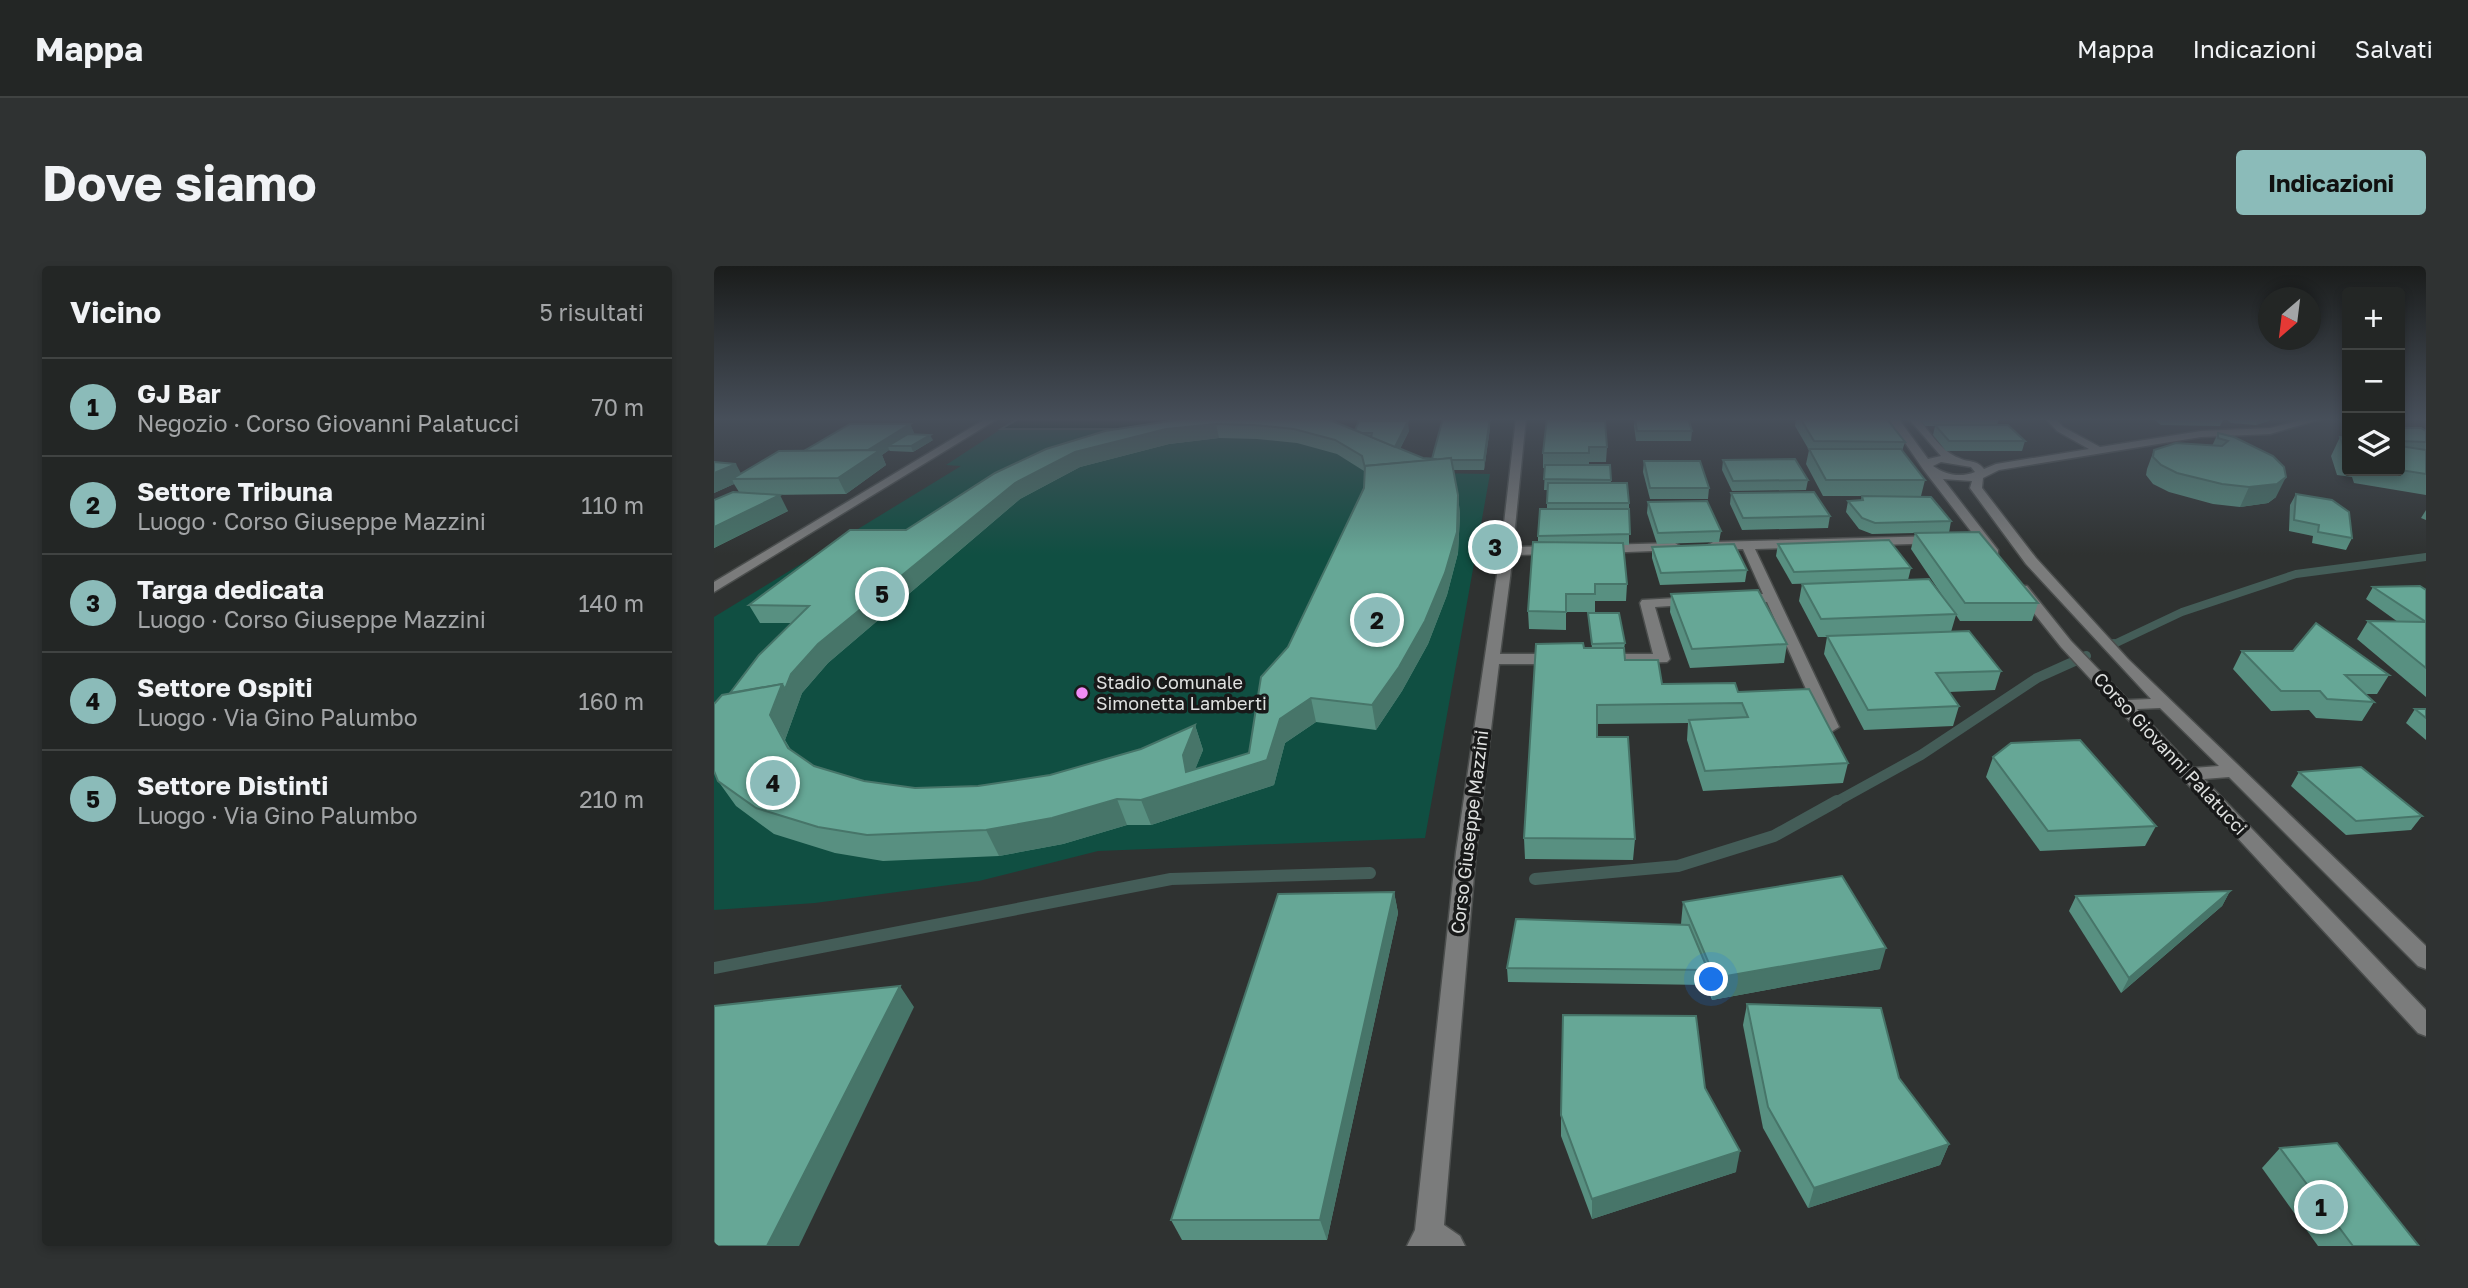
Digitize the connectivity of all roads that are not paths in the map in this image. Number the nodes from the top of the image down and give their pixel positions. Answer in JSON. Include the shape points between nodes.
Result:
{"nodes":[{"id":1,"x":918,"y":464,"type":"edge"},
{"id":2,"x":1516,"y":464,"type":"edge"},
{"id":3,"x":1926,"y":464,"type":"edge"},
{"id":4,"x":1942,"y":464,"type":"edge"},
{"id":5,"x":1970,"y":464,"type":"edge"},
{"id":6,"x":2013,"y":464,"type":"edge"},
{"id":7,"x":1928,"y":467,"type":"junction"},
{"id":8,"x":1978,"y":476,"type":"junction"},
{"id":9,"x":2013,"y":538,"type":"junction"},
{"id":10,"x":1970,"y":539,"type":"junction"},
{"id":11,"x":1747,"y":545,"type":"junction"},
{"id":12,"x":1507,"y":551,"type":"junction"},
{"id":13,"x":2000,"y":561,"type":"edge"},
{"id":14,"x":2016,"y":581,"type":"edge"},
{"id":15,"x":714,"y":587,"type":"edge"},
{"id":16,"x":1771,"y":598,"type":"junction"},
{"id":17,"x":1492,"y":659,"type":"junction"},
{"id":18,"x":2164,"y":703,"type":"junction"},
{"id":19,"x":2123,"y":705,"type":"junction"},
{"id":20,"x":1831,"y":727,"type":"edge"},
{"id":21,"x":2234,"y":771,"type":"junction"},
{"id":22,"x":2189,"y":774,"type":"junction"},
{"id":23,"x":2426,"y":960,"type":"edge"},
{"id":24,"x":2426,"y":1026,"type":"edge"},
{"id":25,"x":1434,"y":1241,"type":"edge"}],
"edges":[{"from":1,"to":15,"type":"street"},
{"from":2,"to":12,"type":"street","name":"Corso Giuseppe Mazzini"},
{"from":3,"to":7,"type":"street"},
{"from":4,"to":7,"type":"street"},
{"from":5,"to":8,"type":"street","name":"Corso Giovanni Palatucci","via":[[1978,466],[1982,473]]},
{"from":6,"to":8,"type":"street"},
{"from":7,"to":8,"type":"street","via":[[1953,478]]},
{"from":7,"to":10,"type":"street"},
{"from":8,"to":9,"type":"street","name":"Corso Giovanni Palatucci","via":[[1980,496]]},
{"from":9,"to":10,"type":"street"},
{"from":9,"to":18,"type":"street","name":"Corso Giovanni Palatucci"},
{"from":10,"to":11,"type":"street"},
{"from":10,"to":13,"type":"street"},
{"from":11,"to":12,"type":"street"},
{"from":11,"to":16,"type":"street"},
{"from":12,"to":17,"type":"street","name":"Corso Giuseppe Mazzini"},
{"from":14,"to":19,"type":"street","name":"Corso Giovanni Palatucci"},
{"from":16,"to":17,"type":"street","via":[[1647,603],[1662,659]]},
{"from":16,"to":20,"type":"street"},
{"from":17,"to":25,"type":"street","name":"Corso Giuseppe Mazzini","via":[[1460,907]]},
{"from":18,"to":19,"type":"street"},
{"from":18,"to":21,"type":"street","name":"Corso Giovanni Palatucci"},
{"from":19,"to":22,"type":"street","name":"Corso Giovanni Palatucci"},
{"from":21,"to":22,"type":"street"},
{"from":21,"to":23,"type":"street","name":"Corso Giovanni Palatucci"},
{"from":22,"to":24,"type":"street","name":"Corso Giovanni Palatucci"}]}
